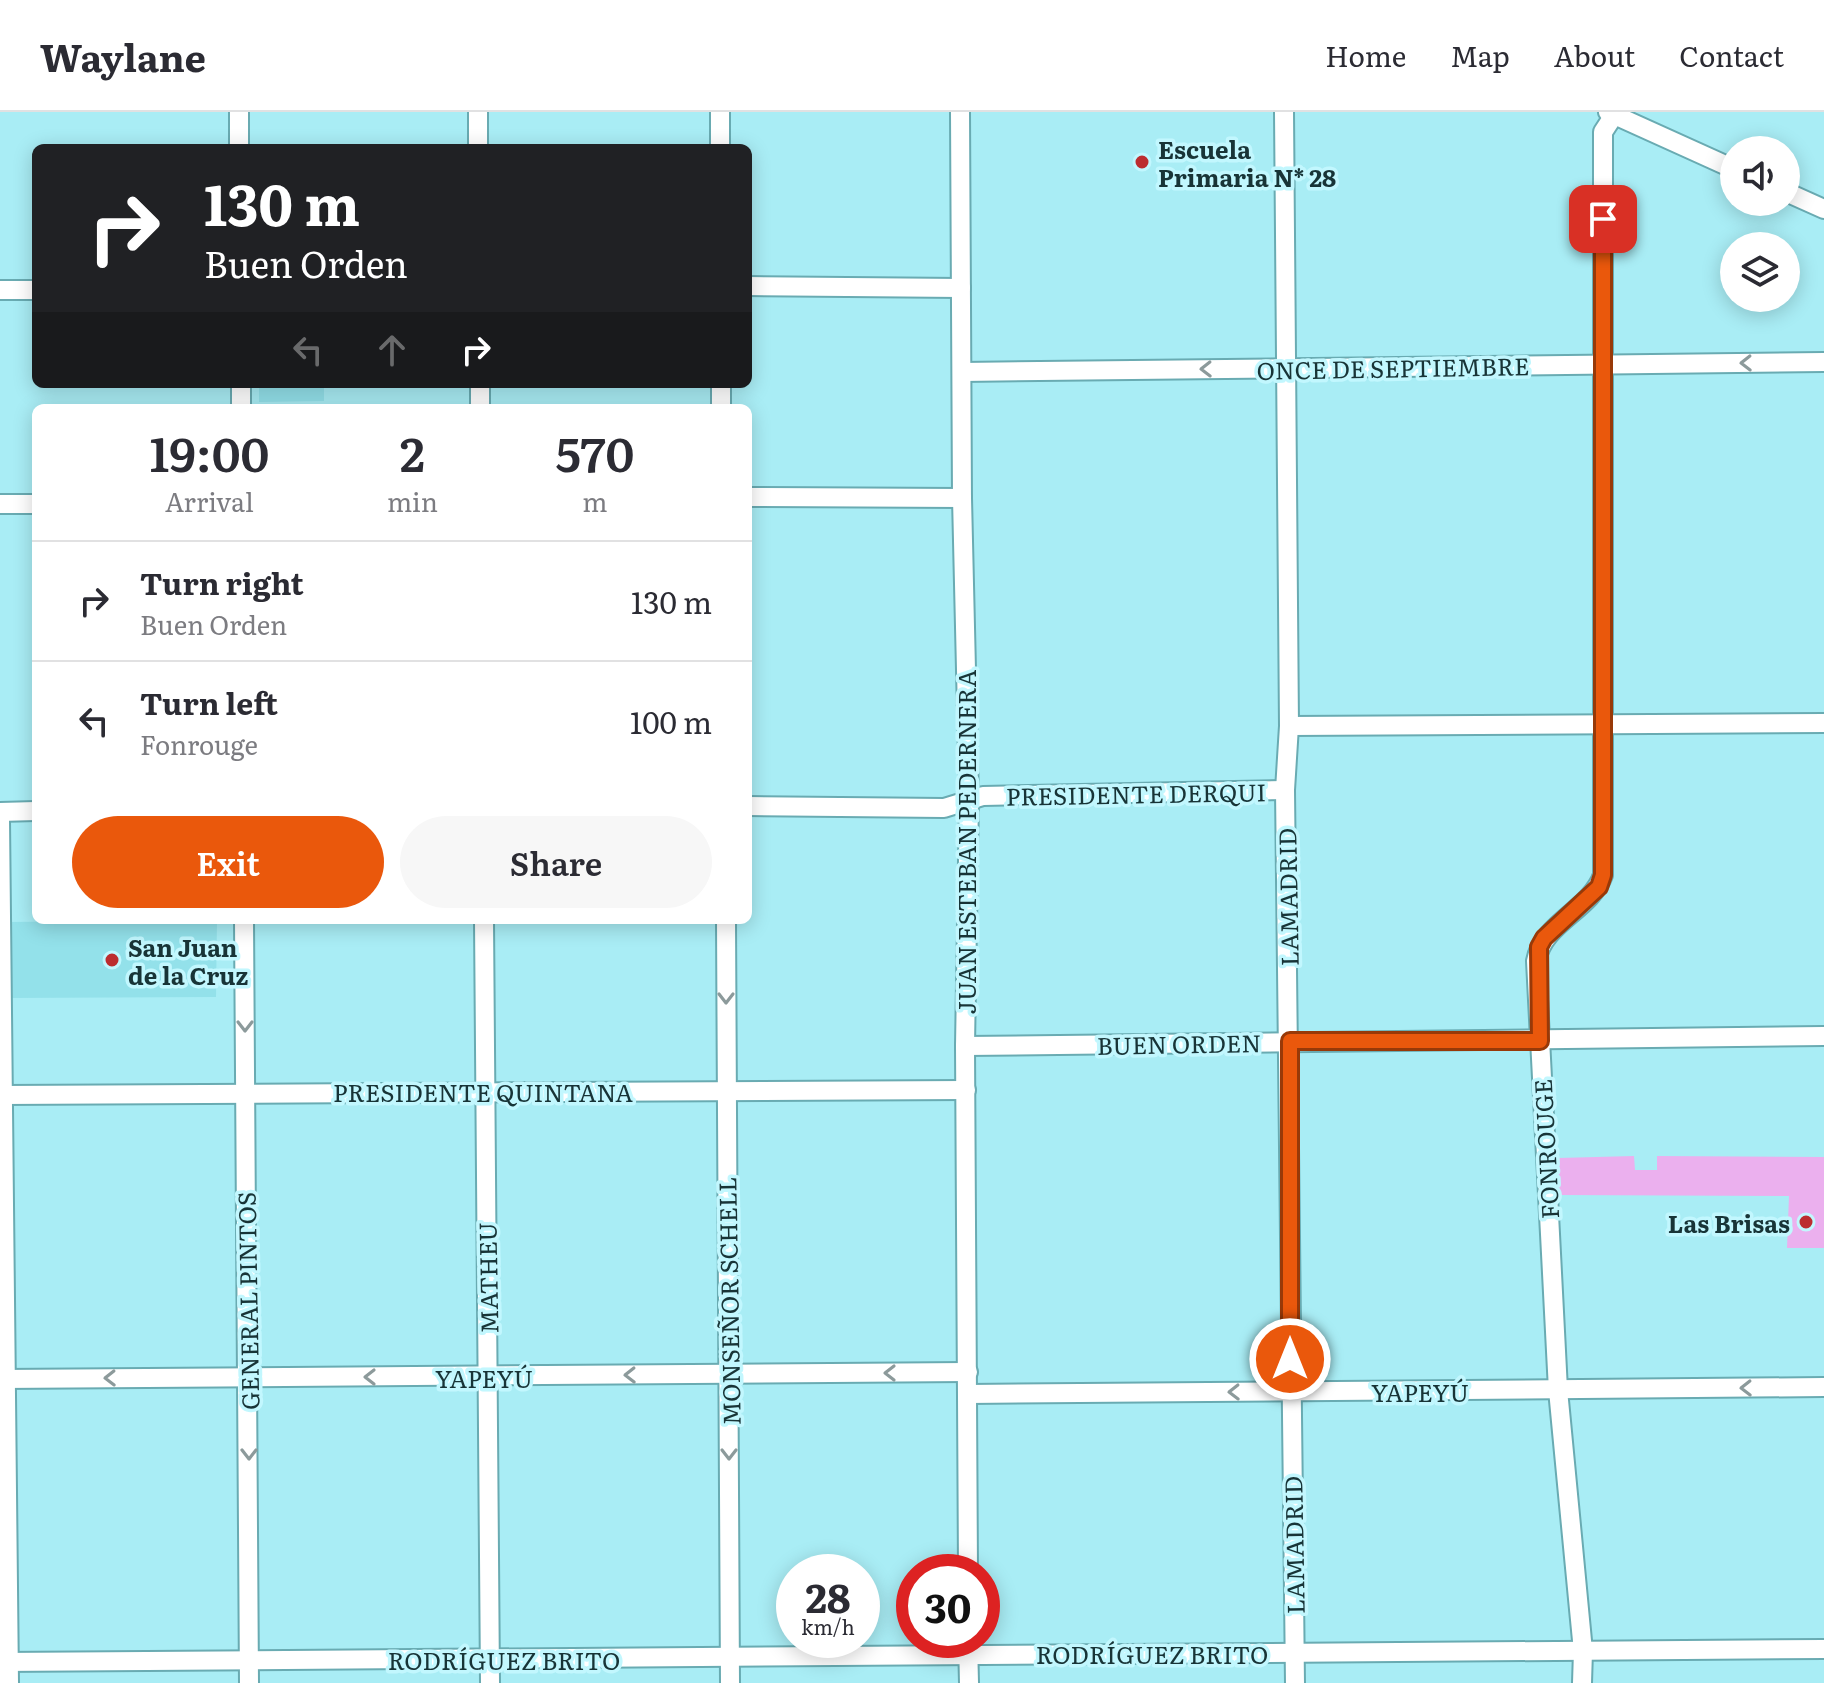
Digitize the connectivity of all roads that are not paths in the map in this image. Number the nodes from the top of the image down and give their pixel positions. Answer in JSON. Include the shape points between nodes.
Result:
{"nodes":[{"id":1,"x":239,"y":112,"type":"edge"},
{"id":2,"x":478,"y":112,"type":"edge"},
{"id":3,"x":720,"y":112,"type":"edge"},
{"id":4,"x":960,"y":112,"type":"edge"},
{"id":5,"x":1284,"y":112,"type":"edge"},
{"id":6,"x":1611,"y":113,"type":"edge"},
{"id":7,"x":239,"y":144,"type":"edge"},
{"id":8,"x":478,"y":144,"type":"edge"},
{"id":9,"x":720,"y":144,"type":"edge"},
{"id":10,"x":1720,"y":163,"type":"edge"},
{"id":11,"x":1800,"y":198,"type":"edge"},
{"id":12,"x":1824,"y":209,"type":"edge"},
{"id":13,"x":752,"y":286,"type":"edge"},
{"id":14,"x":961,"y":288,"type":"junction"},
{"id":15,"x":0,"y":290,"type":"edge"},
{"id":16,"x":32,"y":290,"type":"edge"},
{"id":17,"x":1824,"y":362,"type":"edge"},
{"id":18,"x":1602,"y":365,"type":"junction"},
{"id":19,"x":1286,"y":368,"type":"junction"},
{"id":20,"x":962,"y":372,"type":"junction"},
{"id":21,"x":752,"y":497,"type":"edge"},
{"id":22,"x":962,"y":498,"type":"junction"},
{"id":23,"x":0,"y":504,"type":"edge"},
{"id":24,"x":32,"y":504,"type":"edge"},
{"id":25,"x":1824,"y":723,"type":"edge"},
{"id":26,"x":1602,"y":725,"type":"junction"},
{"id":27,"x":1289,"y":726,"type":"junction"},
{"id":28,"x":1285,"y":790,"type":"junction"},
{"id":29,"x":969,"y":799,"type":"junction"},
{"id":30,"x":752,"y":806,"type":"edge"},
{"id":31,"x":32,"y":811,"type":"edge"},
{"id":32,"x":0,"y":812,"type":"edge"},
{"id":33,"x":0,"y":820,"type":"edge"},
{"id":34,"x":244,"y":924,"type":"edge"},
{"id":35,"x":484,"y":924,"type":"edge"},
{"id":36,"x":726,"y":924,"type":"edge"},
{"id":37,"x":1824,"y":1036,"type":"edge"},
{"id":38,"x":1290,"y":1041,"type":"junction"},
{"id":39,"x":1540,"y":1041,"type":"junction"},
{"id":40,"x":965,"y":1046,"type":"junction"},
{"id":41,"x":726,"y":1089,"type":"junction"},
{"id":42,"x":484,"y":1090,"type":"junction"},
{"id":43,"x":966,"y":1090,"type":"junction"},
{"id":44,"x":245,"y":1093,"type":"junction"},
{"id":45,"x":2,"y":1095,"type":"edge"},
{"id":46,"x":968,"y":1372,"type":"junction"},
{"id":47,"x":729,"y":1374,"type":"junction"},
{"id":48,"x":248,"y":1376,"type":"junction"},
{"id":49,"x":488,"y":1377,"type":"junction"},
{"id":50,"x":2,"y":1379,"type":"edge"},
{"id":51,"x":1824,"y":1387,"type":"edge"},
{"id":52,"x":1558,"y":1390,"type":"junction"},
{"id":53,"x":1290,"y":1391,"type":"junction"},
{"id":54,"x":968,"y":1394,"type":"junction"},
{"id":55,"x":968,"y":1554,"type":"edge"},
{"id":56,"x":1000,"y":1648,"type":"edge"},
{"id":57,"x":1824,"y":1649,"type":"edge"},
{"id":58,"x":896,"y":1650,"type":"edge"},
{"id":59,"x":1583,"y":1651,"type":"junction"},
{"id":60,"x":1295,"y":1653,"type":"junction"},
{"id":61,"x":730,"y":1656,"type":"junction"},
{"id":62,"x":968,"y":1658,"type":"edge"},
{"id":63,"x":490,"y":1659,"type":"junction"},
{"id":64,"x":249,"y":1660,"type":"junction"},
{"id":65,"x":5,"y":1662,"type":"edge"},
{"id":66,"x":9,"y":1683,"type":"edge"},
{"id":67,"x":249,"y":1683,"type":"edge"},
{"id":68,"x":490,"y":1683,"type":"edge"},
{"id":69,"x":730,"y":1683,"type":"edge"},
{"id":70,"x":969,"y":1683,"type":"edge"},
{"id":71,"x":1295,"y":1683,"type":"edge"},
{"id":72,"x":1582,"y":1683,"type":"edge"}],
"edges":[{"from":1,"to":7,"type":"street"},
{"from":2,"to":8,"type":"street"},
{"from":3,"to":9,"type":"street"},
{"from":4,"to":14,"type":"street","name":"JUAN ESTEBAN PEDERNERA"},
{"from":5,"to":19,"type":"street","name":"LAMADRID"},
{"from":6,"to":10,"type":"street"},
{"from":6,"to":18,"type":"street","name":"FONROUGE","via":[[1603,132]]},
{"from":11,"to":12,"type":"street"},
{"from":13,"to":14,"type":"street"},
{"from":14,"to":20,"type":"street","name":"JUAN ESTEBAN PEDERNERA"},
{"from":15,"to":16,"type":"street"},
{"from":17,"to":18,"type":"street","name":"ONCE DE SEPTIEMBRE","one_way":true},
{"from":18,"to":19,"type":"street","name":"ONCE DE SEPTIEMBRE"},
{"from":18,"to":26,"type":"street","name":"FONROUGE"},
{"from":19,"to":20,"type":"street","name":"ONCE DE SEPTIEMBRE","one_way":true},
{"from":19,"to":27,"type":"street","name":"LAMADRID"},
{"from":20,"to":22,"type":"street","name":"JUAN ESTEBAN PEDERNERA"},
{"from":21,"to":22,"type":"street"},
{"from":22,"to":29,"type":"street","name":"JUAN ESTEBAN PEDERNERA"},
{"from":23,"to":24,"type":"street"},
{"from":25,"to":26,"type":"street"},
{"from":26,"to":27,"type":"street"},
{"from":26,"to":39,"type":"street","name":"FONROUGE","via":[[1603,875],[1599,887],[1539,947]]},
{"from":27,"to":28,"type":"street","name":"LAMADRID"},
{"from":28,"to":29,"type":"street","name":"PRESIDENTE DERQUI"},
{"from":28,"to":38,"type":"street","name":"LAMADRID"},
{"from":29,"to":30,"type":"street","name":"PRESIDENTE DERQUI","via":[[944,808]]},
{"from":29,"to":40,"type":"street","name":"JUAN ESTEBAN PEDERNERA"},
{"from":31,"to":32,"type":"street"},
{"from":33,"to":45,"type":"street"},
{"from":34,"to":44,"type":"street","name":"GENERAL PINTOS","one_way":true},
{"from":35,"to":42,"type":"street","name":"MATHEU"},
{"from":36,"to":41,"type":"street","name":"MONSEÑOR SCHELL","one_way":true},
{"from":37,"to":39,"type":"street","name":"BUEN ORDEN"},
{"from":38,"to":39,"type":"street","name":"BUEN ORDEN"},
{"from":38,"to":40,"type":"street","name":"BUEN ORDEN"},
{"from":38,"to":53,"type":"street","name":"LAMADRID"},
{"from":39,"to":52,"type":"street","name":"FONROUGE"},
{"from":40,"to":43,"type":"street","name":"JUAN ESTEBAN PEDERNERA"},
{"from":41,"to":42,"type":"street","name":"PRESIDENTE QUINTANA"},
{"from":41,"to":43,"type":"street","name":"PRESIDENTE QUINTANA"},
{"from":41,"to":47,"type":"street","name":"MONSEÑOR SCHELL"},
{"from":42,"to":44,"type":"street","name":"PRESIDENTE QUINTANA"},
{"from":42,"to":49,"type":"street","name":"MATHEU"},
{"from":43,"to":46,"type":"street","name":"JUAN ESTEBAN PEDERNERA"},
{"from":44,"to":45,"type":"street","name":"PRESIDENTE QUINTANA"},
{"from":44,"to":48,"type":"street","name":"GENERAL PINTOS"},
{"from":45,"to":50,"type":"street"},
{"from":46,"to":47,"type":"street","name":"YAPEYÚ","one_way":true},
{"from":46,"to":54,"type":"street","name":"JUAN ESTEBAN PEDERNERA"},
{"from":47,"to":49,"type":"street","name":"YAPEYÚ","one_way":true},
{"from":47,"to":61,"type":"street","name":"MONSEÑOR SCHELL","one_way":true},
{"from":49,"to":48,"type":"street","name":"YAPEYÚ","one_way":true},
{"from":48,"to":50,"type":"street","name":"YAPEYÚ","one_way":true},
{"from":48,"to":64,"type":"street","name":"GENERAL PINTOS","one_way":true},
{"from":49,"to":63,"type":"street","name":"MATHEU"},
{"from":50,"to":65,"type":"street"},
{"from":51,"to":52,"type":"street","name":"YAPEYÚ","one_way":true},
{"from":52,"to":53,"type":"street","name":"YAPEYÚ"},
{"from":52,"to":59,"type":"street","name":"FONROUGE"},
{"from":53,"to":54,"type":"street","name":"YAPEYÚ","one_way":true},
{"from":53,"to":60,"type":"street","name":"LAMADRID"},
{"from":54,"to":55,"type":"street","name":"JUAN ESTEBAN PEDERNERA"},
{"from":56,"to":60,"type":"street","name":"RODRÍGUEZ BRITO"},
{"from":57,"to":59,"type":"street","name":"RODRÍGUEZ BRITO"},
{"from":58,"to":61,"type":"street","name":"RODRÍGUEZ BRITO"},
{"from":59,"to":60,"type":"street","name":"RODRÍGUEZ BRITO"},
{"from":59,"to":72,"type":"street","name":"FONROUGE"},
{"from":60,"to":71,"type":"street","name":"LAMADRID"},
{"from":61,"to":63,"type":"street","name":"RODRÍGUEZ BRITO"},
{"from":61,"to":69,"type":"street","name":"MONSEÑOR SCHELL"},
{"from":62,"to":70,"type":"street"},
{"from":63,"to":64,"type":"street","name":"RODRÍGUEZ BRITO"},
{"from":63,"to":68,"type":"street","name":"MATHEU"},
{"from":64,"to":65,"type":"street","name":"RODRÍGUEZ BRITO"},
{"from":64,"to":67,"type":"street","name":"GENERAL PINTOS"},
{"from":65,"to":66,"type":"street"}]}
